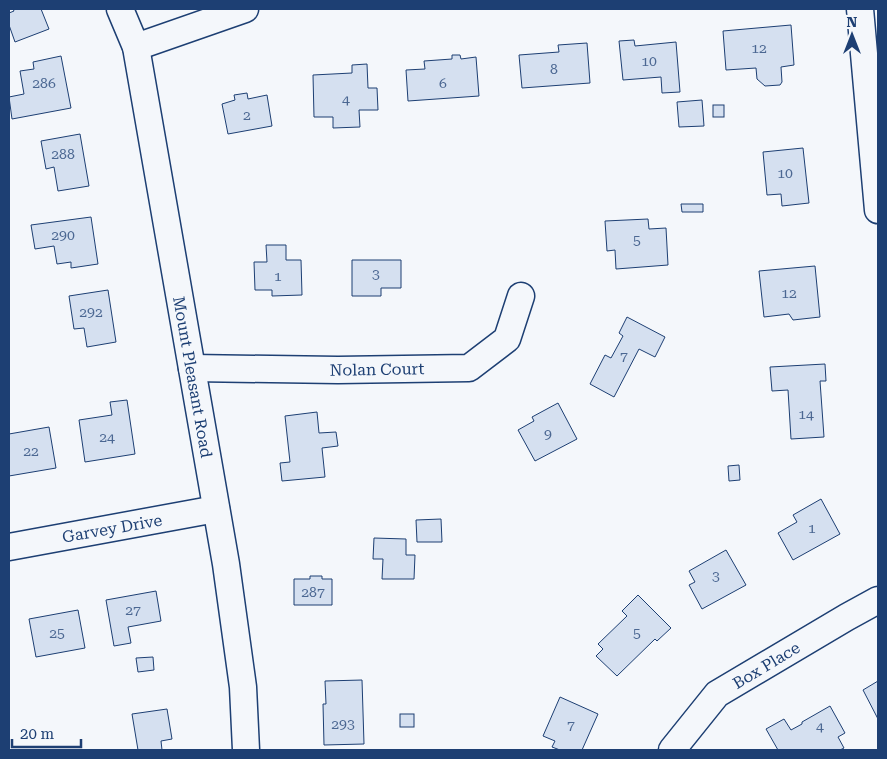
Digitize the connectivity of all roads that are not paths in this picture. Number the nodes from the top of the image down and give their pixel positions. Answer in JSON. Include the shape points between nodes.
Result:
{"nodes":[{"id":1,"x":120,"y":9,"type":"edge"},
{"id":2,"x":244,"y":9,"type":"edge"},
{"id":3,"x":860,"y":9,"type":"edge"},
{"id":4,"x":136,"y":47,"type":"junction"},
{"id":5,"x":878,"y":210,"type":"edge"},
{"id":6,"x":521,"y":296,"type":"dead end"},
{"id":7,"x":192,"y":368,"type":"junction"},
{"id":8,"x":216,"y":509,"type":"junction"},
{"id":9,"x":9,"y":547,"type":"edge"},
{"id":10,"x":878,"y":600,"type":"edge"},
{"id":11,"x":246,"y":750,"type":"edge"},
{"id":12,"x":672,"y":750,"type":"edge"}],
"edges":[{"from":1,"to":4,"type":"street","name":"Mount Pleasant Road"},
{"from":2,"to":4,"type":"street"},
{"from":3,"to":5,"type":"street"},
{"from":4,"to":7,"type":"street","name":"Mount Pleasant Road"},
{"from":6,"to":7,"type":"street","name":"Nolan Court","via":[[507,339],[469,368]]},
{"from":7,"to":8,"type":"street","name":"Mount Pleasant Road"},
{"from":8,"to":9,"type":"street","name":"Garvey Drive"},
{"from":8,"to":11,"type":"street","name":"Mount Pleasant Road","via":[[243,687]]},
{"from":10,"to":12,"type":"street","name":"Box Place","via":[[717,694]]}]}
